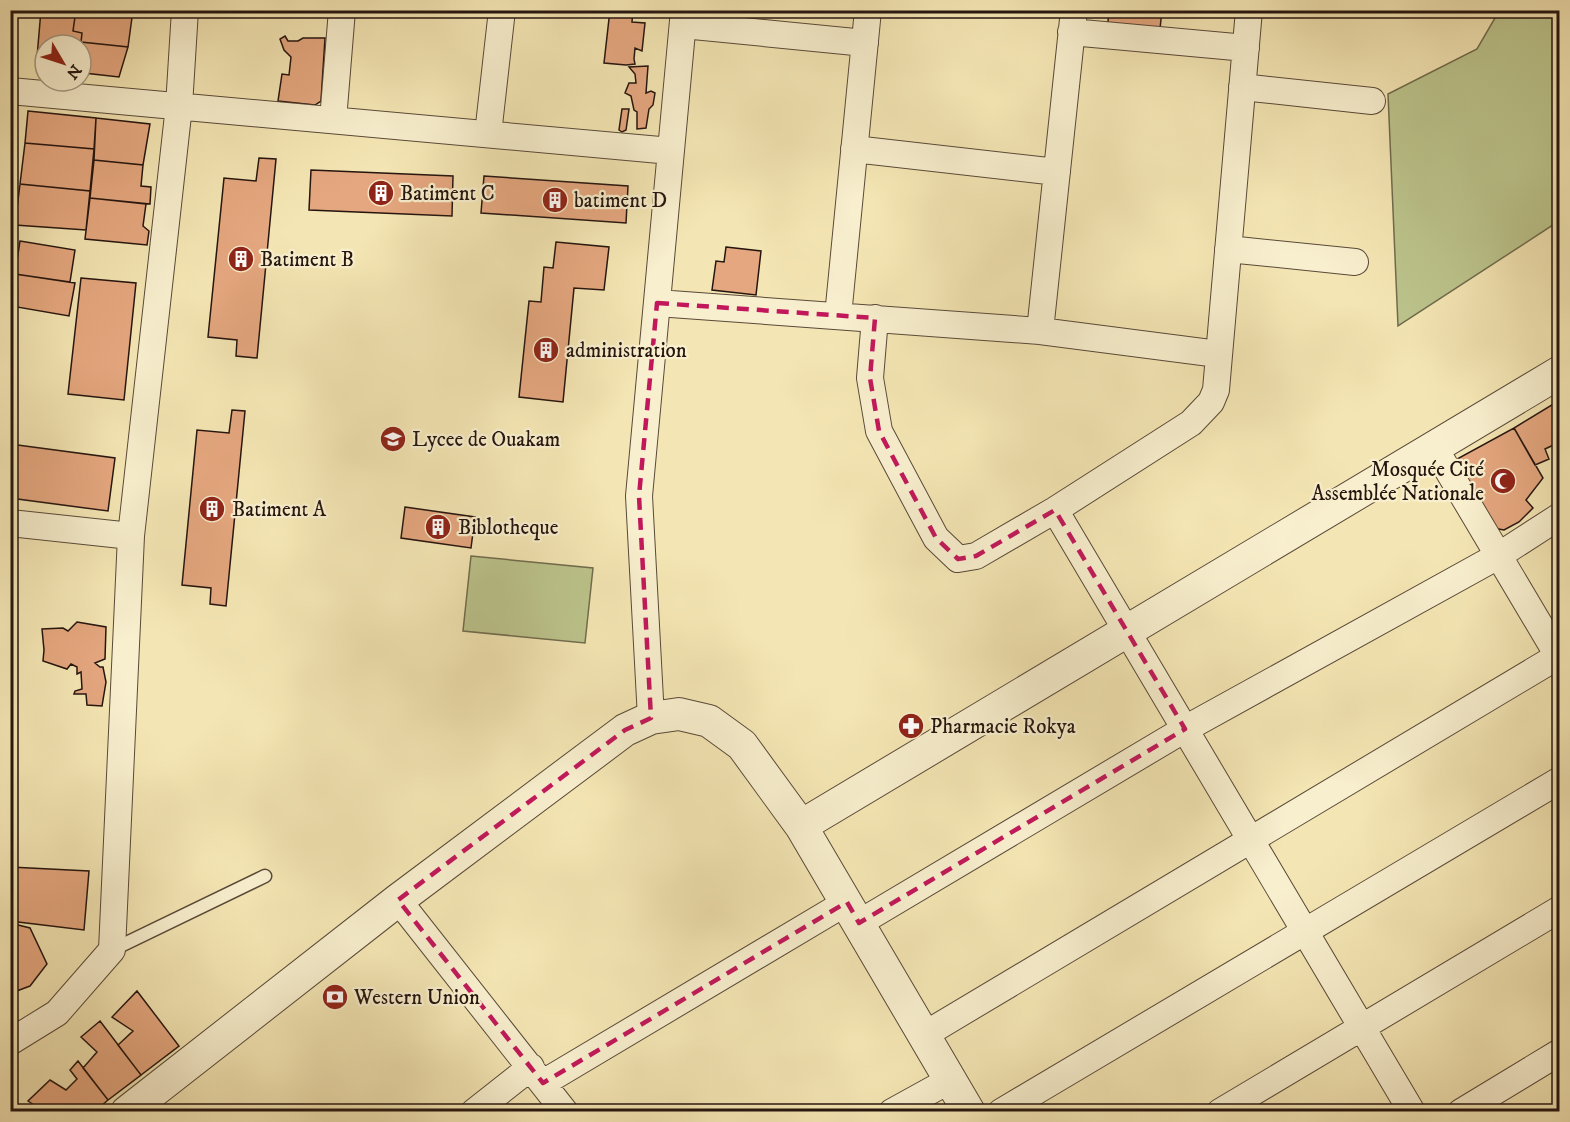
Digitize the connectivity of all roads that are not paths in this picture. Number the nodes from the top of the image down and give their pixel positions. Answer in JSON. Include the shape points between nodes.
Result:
{"nodes":[{"id":1,"x":185,"y":10,"type":"edge"},
{"id":2,"x":342,"y":10,"type":"edge"},
{"id":3,"x":502,"y":10,"type":"edge"},
{"id":4,"x":868,"y":10,"type":"edge"},
{"id":5,"x":1249,"y":10,"type":"edge"},
{"id":6,"x":683,"y":18,"type":"edge"},
{"id":7,"x":1072,"y":21,"type":"edge"},
{"id":8,"x":865,"y":43,"type":"junction"},
{"id":9,"x":1246,"y":48,"type":"junction"},
{"id":10,"x":1242,"y":87,"type":"junction"},
{"id":11,"x":10,"y":91,"type":"edge"},
{"id":12,"x":1372,"y":101,"type":"dead end"},
{"id":13,"x":178,"y":106,"type":"junction"},
{"id":14,"x":333,"y":120,"type":"junction"},
{"id":15,"x":488,"y":134,"type":"junction"},
{"id":16,"x":854,"y":149,"type":"junction"},
{"id":17,"x":671,"y":151,"type":"junction"},
{"id":18,"x":1057,"y":172,"type":"junction"},
{"id":19,"x":1228,"y":249,"type":"junction"},
{"id":20,"x":1354,"y":262,"type":"dead end"},
{"id":21,"x":657,"y":303,"type":"junction"},
{"id":22,"x":838,"y":316,"type":"junction"},
{"id":23,"x":875,"y":318,"type":"junction"},
{"id":24,"x":1040,"y":331,"type":"junction"},
{"id":25,"x":1218,"y":354,"type":"junction"},
{"id":26,"x":1560,"y":372,"type":"edge"},
{"id":27,"x":1434,"y":447,"type":"junction"},
{"id":28,"x":1055,"y":510,"type":"junction"},
{"id":29,"x":1560,"y":516,"type":"edge"},
{"id":30,"x":10,"y":523,"type":"edge"},
{"id":31,"x":131,"y":536,"type":"junction"},
{"id":32,"x":1498,"y":556,"type":"junction"},
{"id":33,"x":1127,"y":631,"type":"junction"},
{"id":34,"x":1559,"y":656,"type":"edge"},
{"id":35,"x":651,"y":718,"type":"junction"},
{"id":36,"x":1185,"y":729,"type":"junction"},
{"id":37,"x":1560,"y":780,"type":"edge"},
{"id":38,"x":801,"y":826,"type":"junction"},
{"id":39,"x":1251,"y":840,"type":"junction"},
{"id":40,"x":265,"y":876,"type":"dead end"},
{"id":41,"x":398,"y":900,"type":"junction"},
{"id":42,"x":1560,"y":909,"type":"edge"},
{"id":43,"x":853,"y":913,"type":"junction"},
{"id":44,"x":1305,"y":931,"type":"junction"},
{"id":45,"x":112,"y":950,"type":"junction"},
{"id":46,"x":1362,"y":1027,"type":"junction"},
{"id":47,"x":924,"y":1035,"type":"junction"},
{"id":48,"x":10,"y":1042,"type":"edge"},
{"id":49,"x":1560,"y":1052,"type":"edge"},
{"id":50,"x":537,"y":1075,"type":"junction"},
{"id":51,"x":950,"y":1080,"type":"junction"},
{"id":52,"x":127,"y":1112,"type":"edge"},
{"id":53,"x":474,"y":1112,"type":"edge"},
{"id":54,"x":565,"y":1112,"type":"edge"},
{"id":55,"x":892,"y":1112,"type":"edge"},
{"id":56,"x":969,"y":1112,"type":"edge"},
{"id":57,"x":1001,"y":1112,"type":"edge"},
{"id":58,"x":1220,"y":1112,"type":"edge"},
{"id":59,"x":1412,"y":1112,"type":"edge"},
{"id":60,"x":1461,"y":1112,"type":"edge"}],
"edges":[{"from":1,"to":13,"type":"street"},
{"from":2,"to":14,"type":"street"},
{"from":3,"to":15,"type":"street"},
{"from":4,"to":8,"type":"street"},
{"from":5,"to":9,"type":"street"},
{"from":6,"to":8,"type":"street"},
{"from":6,"to":17,"type":"street"},
{"from":7,"to":9,"type":"street"},
{"from":7,"to":18,"type":"street"},
{"from":8,"to":16,"type":"street"},
{"from":9,"to":10,"type":"street"},
{"from":10,"to":12,"type":"street"},
{"from":10,"to":19,"type":"street"},
{"from":11,"to":13,"type":"street"},
{"from":13,"to":14,"type":"street"},
{"from":13,"to":31,"type":"street"},
{"from":14,"to":15,"type":"street"},
{"from":15,"to":17,"type":"street"},
{"from":16,"to":18,"type":"street"},
{"from":16,"to":22,"type":"street"},
{"from":17,"to":21,"type":"street"},
{"from":18,"to":24,"type":"street"},
{"from":19,"to":20,"type":"street"},
{"from":19,"to":25,"type":"street"},
{"from":21,"to":22,"type":"street"},
{"from":21,"to":35,"type":"street","via":[[639,496]]},
{"from":22,"to":23,"type":"street"},
{"from":23,"to":24,"type":"street"},
{"from":23,"to":28,"type":"street","via":[[870,378],[879,431],[936,538],[958,559],[976,556]]},
{"from":24,"to":25,"type":"street"},
{"from":25,"to":28,"type":"street","via":[[1216,390],[1211,402],[1191,423]]},
{"from":26,"to":27,"type":"street"},
{"from":27,"to":32,"type":"street"},
{"from":27,"to":33,"type":"street"},
{"from":28,"to":33,"type":"street"},
{"from":29,"to":32,"type":"street"},
{"from":30,"to":31,"type":"street"},
{"from":31,"to":45,"type":"street"},
{"from":32,"to":34,"type":"street"},
{"from":32,"to":36,"type":"street"},
{"from":33,"to":36,"type":"street"},
{"from":33,"to":38,"type":"street"},
{"from":34,"to":39,"type":"street"},
{"from":35,"to":38,"type":"street","via":[[679,714],[708,721],[742,745]]},
{"from":35,"to":41,"type":"street","via":[[625,730]]},
{"from":36,"to":39,"type":"street"},
{"from":36,"to":43,"type":"street"},
{"from":37,"to":44,"type":"street"},
{"from":38,"to":43,"type":"street"},
{"from":39,"to":44,"type":"street"},
{"from":39,"to":47,"type":"street"},
{"from":40,"to":45,"type":"lane"},
{"from":41,"to":50,"type":"street"},
{"from":41,"to":52,"type":"street"},
{"from":42,"to":46,"type":"street"},
{"from":43,"to":47,"type":"street"},
{"from":43,"to":50,"type":"street"},
{"from":44,"to":46,"type":"street"},
{"from":44,"to":57,"type":"street"},
{"from":45,"to":48,"type":"street","via":[[57,1013]]},
{"from":46,"to":58,"type":"street"},
{"from":46,"to":59,"type":"street"},
{"from":47,"to":51,"type":"street"},
{"from":49,"to":60,"type":"street"},
{"from":50,"to":53,"type":"street"},
{"from":50,"to":54,"type":"street"},
{"from":51,"to":55,"type":"street"},
{"from":51,"to":56,"type":"street"}]}
